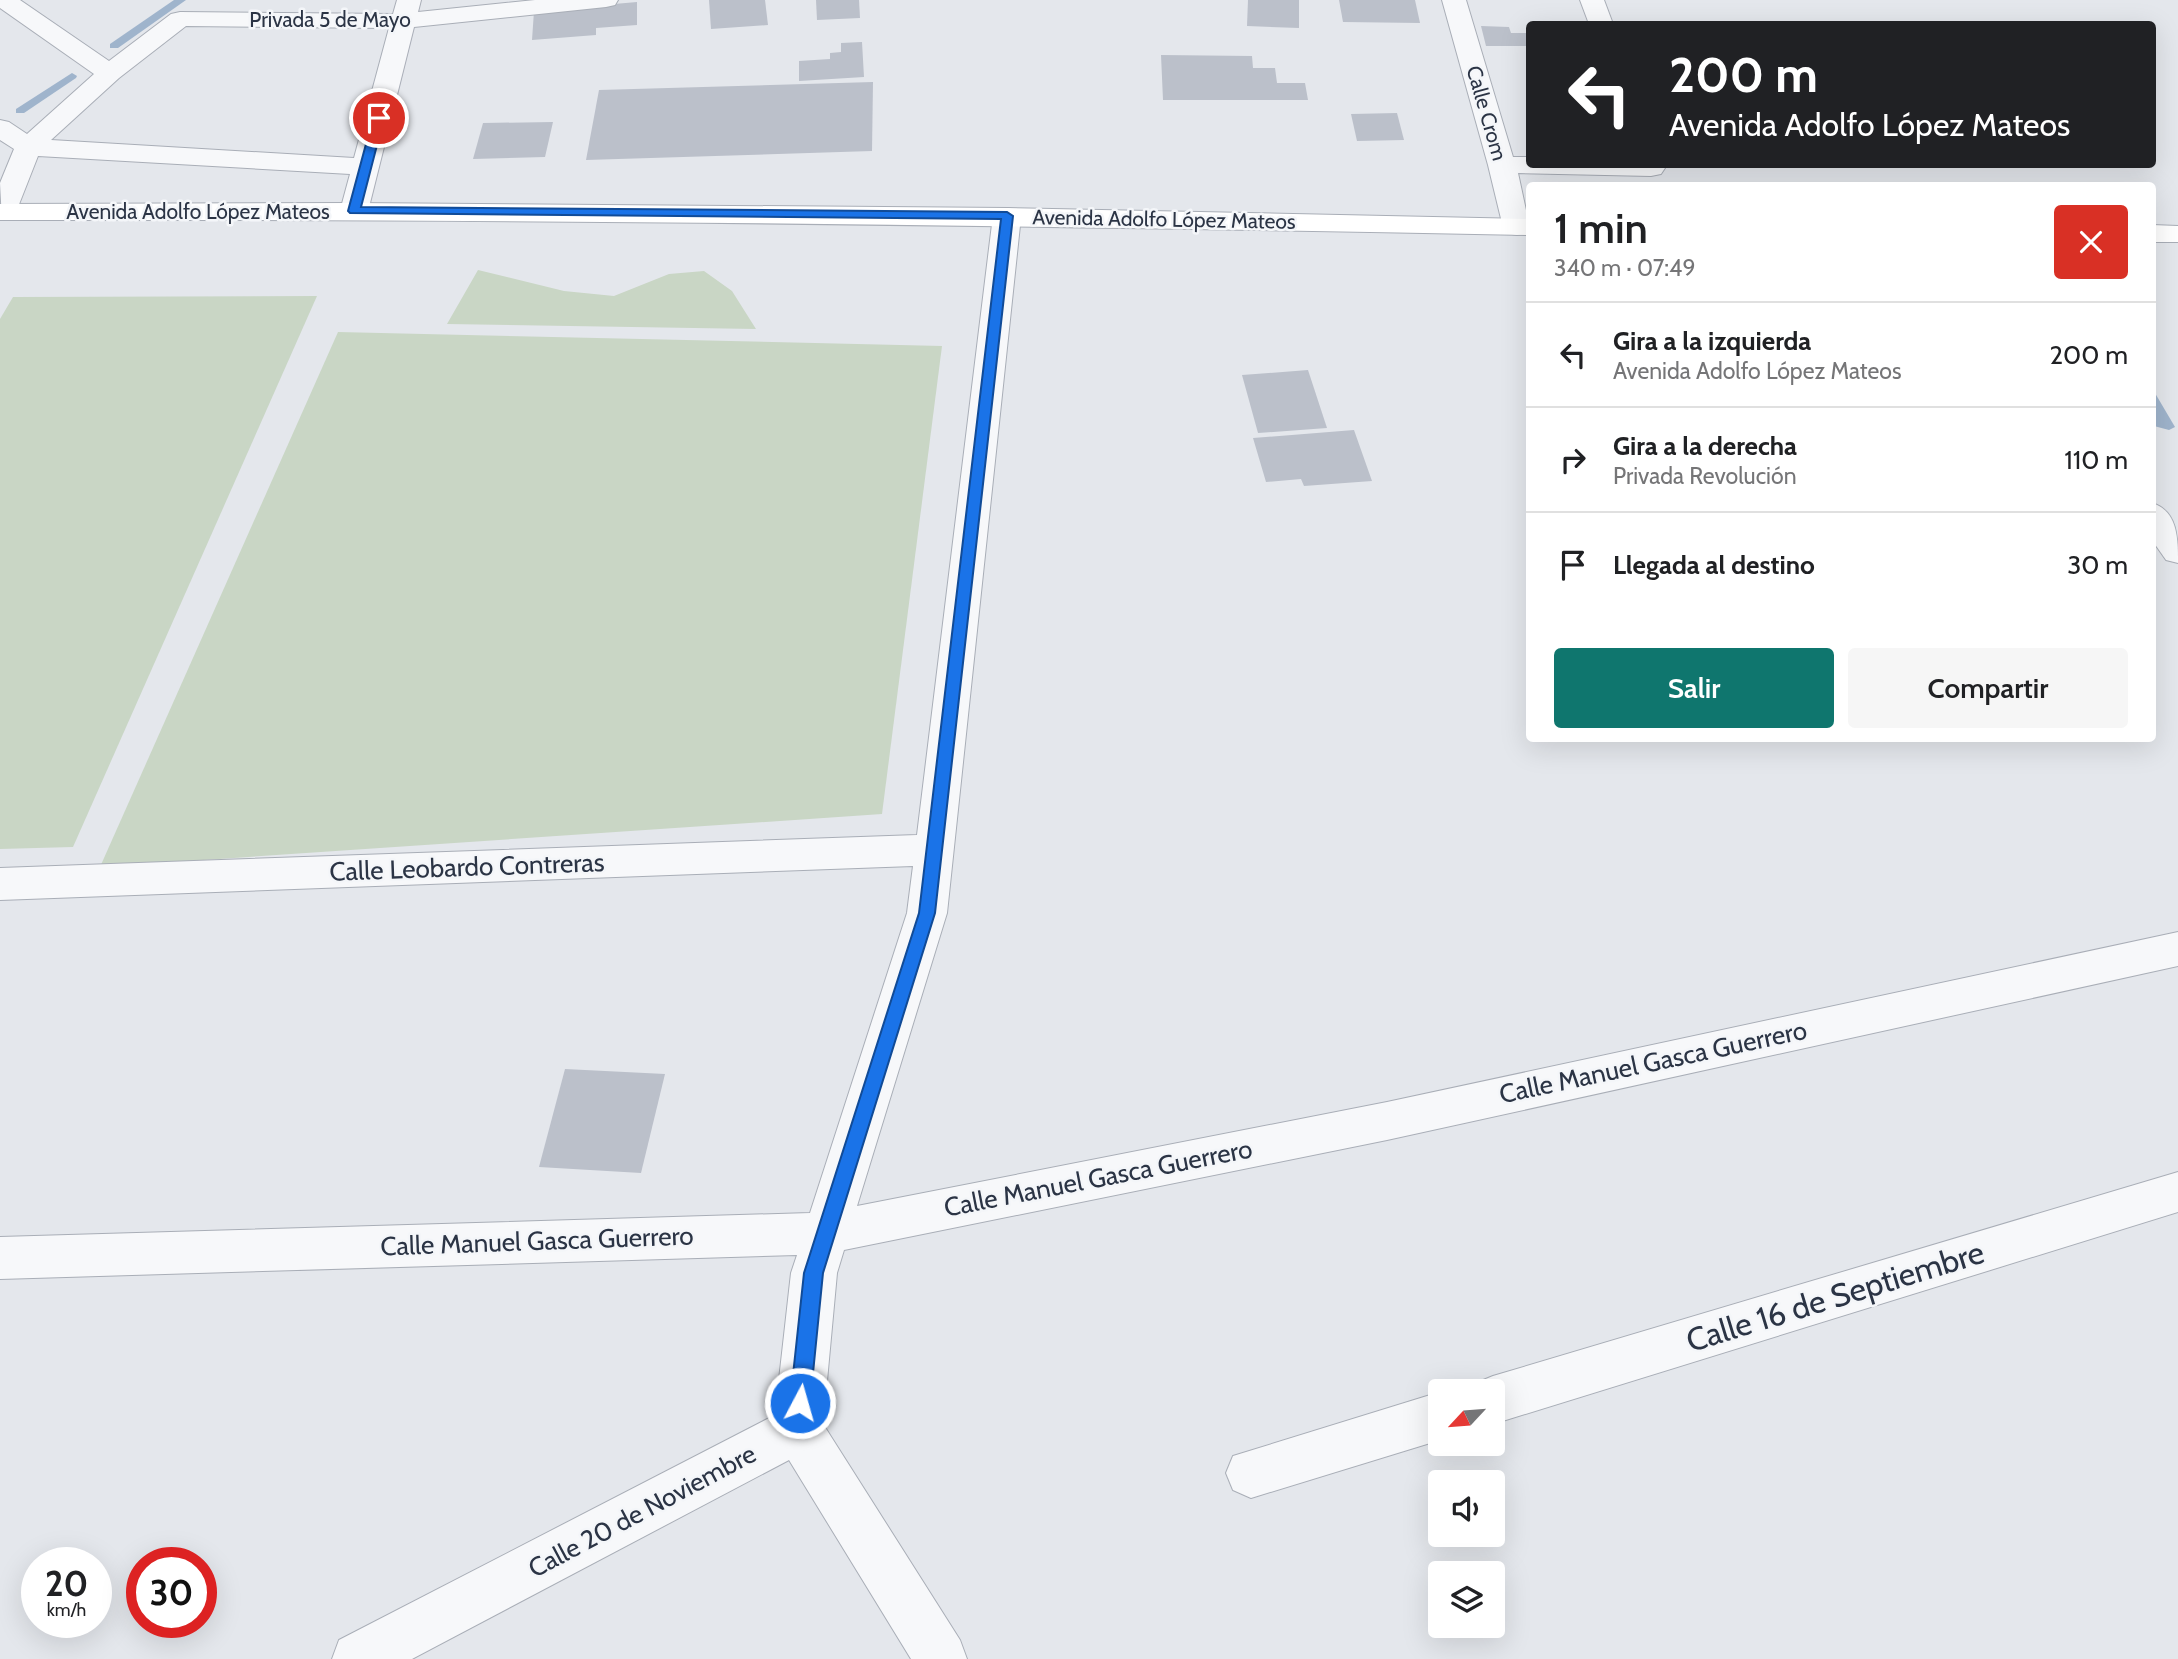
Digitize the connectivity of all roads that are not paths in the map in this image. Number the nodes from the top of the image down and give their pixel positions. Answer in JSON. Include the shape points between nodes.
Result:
{"nodes":[{"id":1,"x":4,"y":0,"type":"edge"},
{"id":2,"x":606,"y":0,"type":"edge"},
{"id":3,"x":1454,"y":0,"type":"edge"},
{"id":4,"x":1592,"y":0,"type":"edge"},
{"id":5,"x":406,"y":10,"type":"edge"},
{"id":6,"x":1600,"y":21,"type":"edge"},
{"id":7,"x":110,"y":73,"type":"junction"},
{"id":8,"x":0,"y":128,"type":"edge"},
{"id":9,"x":29,"y":147,"type":"junction"},
{"id":10,"x":1502,"y":164,"type":"junction"},
{"id":11,"x":1526,"y":165,"type":"edge"},
{"id":12,"x":366,"y":167,"type":"junction"},
{"id":13,"x":1577,"y":168,"type":"edge"},
{"id":14,"x":1652,"y":172,"type":"edge"},
{"id":15,"x":354,"y":211,"type":"junction"},
{"id":16,"x":1,"y":212,"type":"edge"},
{"id":17,"x":1007,"y":216,"type":"junction"},
{"id":18,"x":1523,"y":227,"type":"edge"},
{"id":19,"x":2156,"y":233,"type":"edge"},
{"id":20,"x":2178,"y":234,"type":"edge"},
{"id":21,"x":2156,"y":520,"type":"edge"},
{"id":22,"x":2178,"y":552,"type":"edge"},
{"id":23,"x":934,"y":850,"type":"junction"},
{"id":24,"x":0,"y":884,"type":"edge"},
{"id":25,"x":2178,"y":949,"type":"edge"},
{"id":26,"x":2178,"y":1192,"type":"edge"},
{"id":27,"x":827,"y":1233,"type":"junction"},
{"id":28,"x":0,"y":1258,"type":"edge"},
{"id":29,"x":1505,"y":1396,"type":"edge"},
{"id":30,"x":1428,"y":1420,"type":"edge"},
{"id":31,"x":798,"y":1429,"type":"junction"},
{"id":32,"x":1251,"y":1473,"type":"dead end"},
{"id":33,"x":358,"y":1659,"type":"edge"},
{"id":34,"x":941,"y":1659,"type":"edge"}],
"edges":[{"from":1,"to":7,"type":"street"},
{"from":2,"to":5,"type":"street","name":"Privada 5 de Mayo"},
{"from":3,"to":10,"type":"street","name":"Calle Crom"},
{"from":4,"to":6,"type":"street"},
{"from":5,"to":7,"type":"street","name":"Privada 5 de Mayo","via":[[180,19]]},
{"from":5,"to":12,"type":"street"},
{"from":7,"to":9,"type":"street"},
{"from":8,"to":9,"type":"street"},
{"from":9,"to":12,"type":"street"},
{"from":9,"to":16,"type":"street"},
{"from":10,"to":11,"type":"street"},
{"from":10,"to":18,"type":"street","name":"Calle Crom"},
{"from":12,"to":15,"type":"street"},
{"from":13,"to":14,"type":"street"},
{"from":15,"to":16,"type":"main road","name":"Avenida Adolfo López Mateos"},
{"from":15,"to":17,"type":"main road","name":"Avenida Adolfo López Mateos"},
{"from":17,"to":18,"type":"main road","name":"Avenida Adolfo López Mateos"},
{"from":17,"to":23,"type":"street"},
{"from":19,"to":20,"type":"main road"},
{"from":21,"to":22,"type":"street"},
{"from":23,"to":24,"type":"street","name":"Calle Leobardo Contreras"},
{"from":23,"to":27,"type":"street","via":[[927,913]]},
{"from":25,"to":27,"type":"street","name":"Calle Manuel Gasca Guerrero","via":[[1400,1118]]},
{"from":26,"to":29,"type":"street","name":"Calle 16 de Septiembre"},
{"from":27,"to":28,"type":"street","name":"Calle Manuel Gasca Guerrero"},
{"from":27,"to":31,"type":"street","via":[[814,1273]]},
{"from":30,"to":32,"type":"street"},
{"from":31,"to":33,"type":"street","name":"Calle 20 de Noviembre"},
{"from":31,"to":34,"type":"street"}]}
